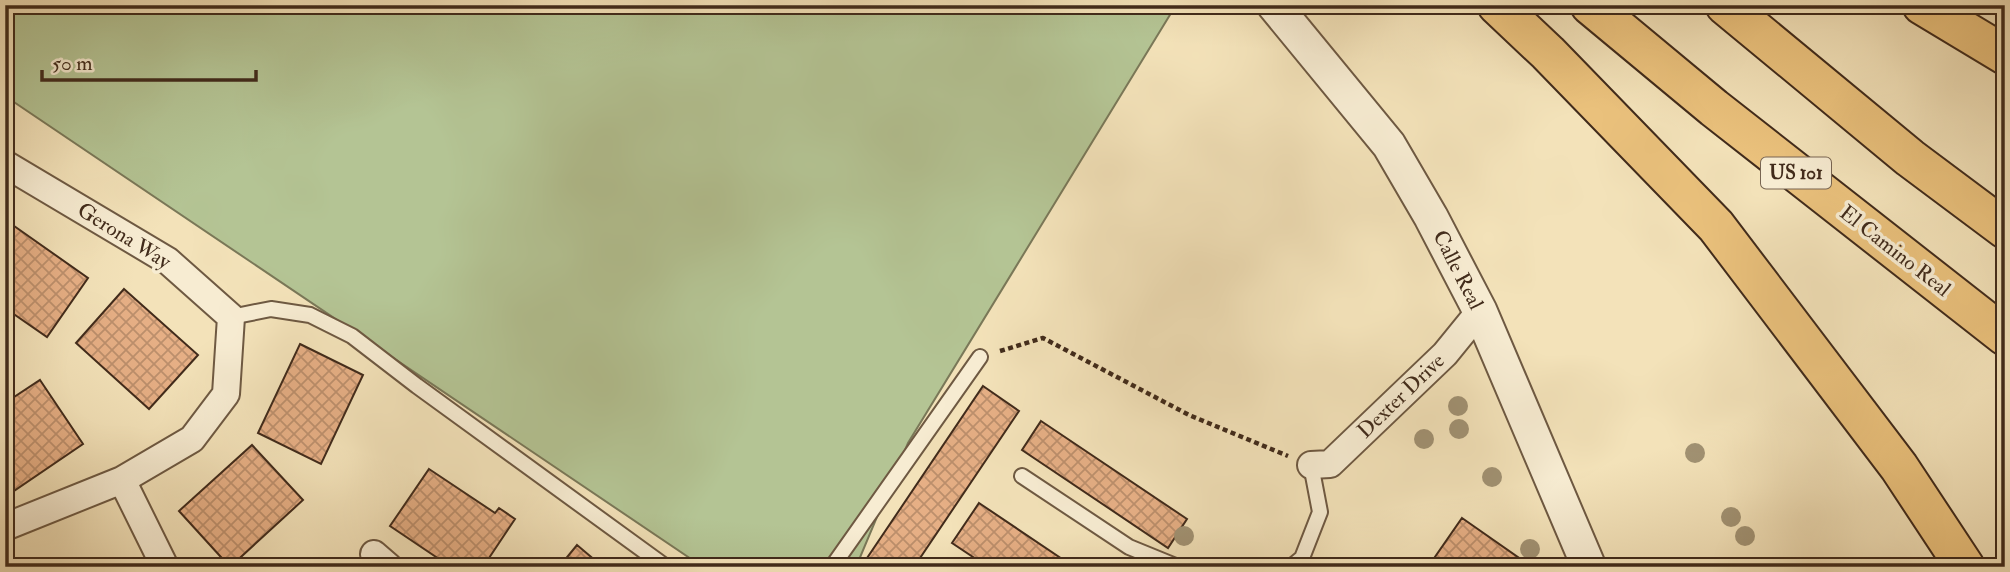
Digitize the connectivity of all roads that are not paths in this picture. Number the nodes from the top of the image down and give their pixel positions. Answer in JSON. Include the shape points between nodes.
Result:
{"nodes":[{"id":1,"x":1275,"y":5,"type":"edge"},
{"id":2,"x":1497,"y":5,"type":"edge"},
{"id":3,"x":1590,"y":5,"type":"edge"},
{"id":4,"x":1726,"y":5,"type":"edge"},
{"id":5,"x":1922,"y":5,"type":"edge"},
{"id":6,"x":2005,"y":55,"type":"edge"},
{"id":7,"x":5,"y":164,"type":"edge"},
{"id":8,"x":2005,"y":229,"type":"edge"},
{"id":9,"x":1480,"y":312,"type":"junction"},
{"id":10,"x":231,"y":317,"type":"junction"},
{"id":11,"x":2005,"y":336,"type":"edge"},
{"id":12,"x":980,"y":357,"type":"road end"},
{"id":13,"x":1311,"y":465,"type":"joint"},
{"id":14,"x":1022,"y":476,"type":"dead end"},
{"id":15,"x":122,"y":480,"type":"junction"},
{"id":16,"x":5,"y":527,"type":"edge"},
{"id":17,"x":165,"y":567,"type":"edge"},
{"id":18,"x":666,"y":567,"type":"edge"},
{"id":19,"x":832,"y":567,"type":"edge"},
{"id":20,"x":1178,"y":567,"type":"edge"},
{"id":21,"x":1291,"y":567,"type":"edge"},
{"id":22,"x":1589,"y":567,"type":"edge"},
{"id":23,"x":1965,"y":567,"type":"edge"}],
"edges":[{"from":1,"to":9,"type":"street","name":"Calle Real","via":[[1389,145]]},
{"from":2,"to":23,"type":"highway","via":[[1716,226],[1899,467]]},
{"from":3,"to":11,"type":"highway","name":"El Camino Real","number":"US 101"},
{"from":4,"to":8,"type":"highway","via":[[1910,158]]},
{"from":5,"to":6,"type":"highway"},
{"from":7,"to":10,"type":"street","name":"Gerona Way","via":[[169,261]]},
{"from":9,"to":13,"type":"street","name":"Dexter Drive","via":[[1445,355],[1330,464]]},
{"from":9,"to":22,"type":"street","name":"Calle Real"},
{"from":10,"to":15,"type":"street","via":[[226,394],[192,439]]},
{"from":10,"to":18,"type":"lane","via":[[271,309],[310,315],[352,337]]},
{"from":12,"to":19,"type":"lane"},
{"from":13,"to":21,"type":"lane","via":[[1320,512],[1302,558]]},
{"from":14,"to":20,"type":"lane","via":[[1129,547]]},
{"from":15,"to":16,"type":"street"},
{"from":15,"to":17,"type":"street"}]}
